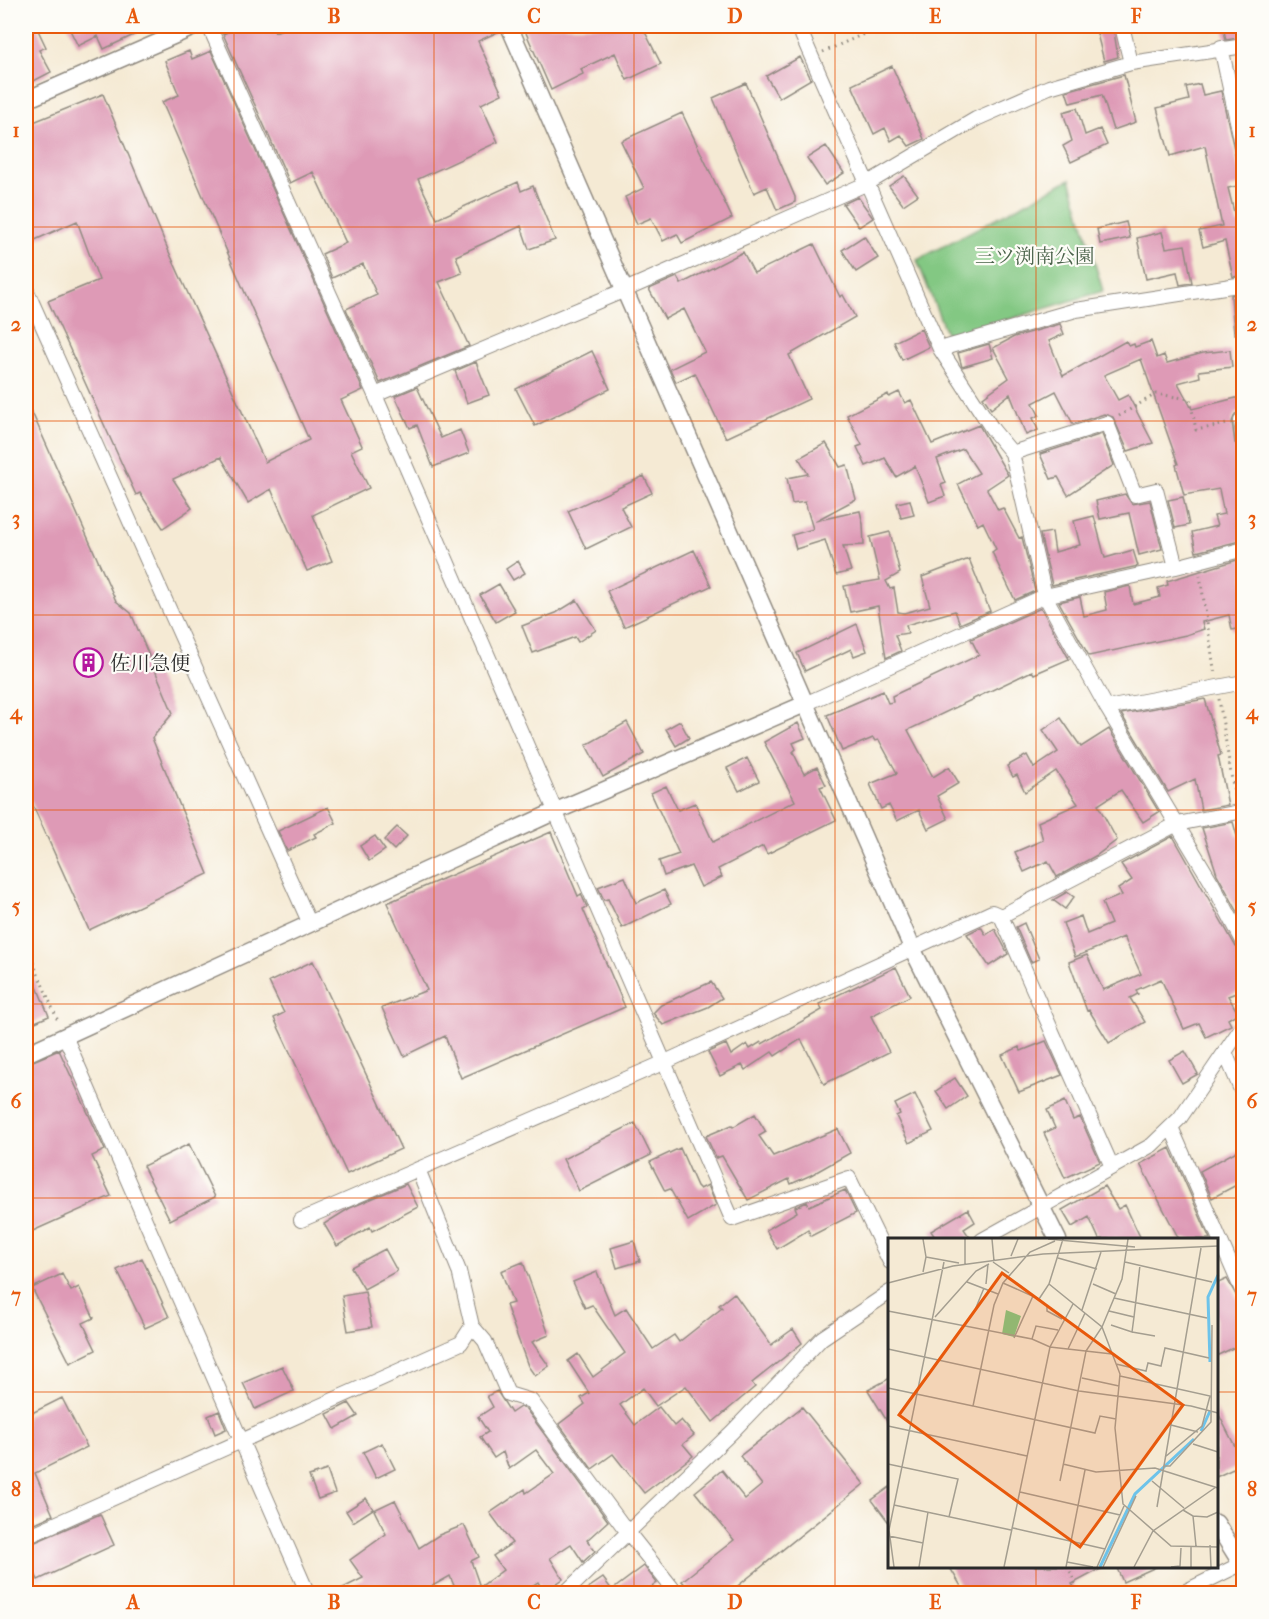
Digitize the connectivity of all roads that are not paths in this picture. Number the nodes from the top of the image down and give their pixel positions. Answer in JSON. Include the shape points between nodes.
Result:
{"nodes":[{"id":1,"x":196,"y":26,"type":"edge"},
{"id":2,"x":209,"y":26,"type":"edge"},
{"id":3,"x":509,"y":26,"type":"edge"},
{"id":4,"x":798,"y":26,"type":"edge"},
{"id":5,"x":1122,"y":26,"type":"edge"},
{"id":6,"x":1244,"y":46,"type":"edge"},
{"id":7,"x":1221,"y":47,"type":"junction"},
{"id":8,"x":1131,"y":63,"type":"junction"},
{"id":9,"x":26,"y":100,"type":"edge"},
{"id":10,"x":1244,"y":153,"type":"edge"},
{"id":11,"x":868,"y":183,"type":"junction"},
{"id":12,"x":1244,"y":284,"type":"edge"},
{"id":13,"x":26,"y":289,"type":"edge"},
{"id":14,"x":625,"y":290,"type":"junction"},
{"id":15,"x":940,"y":349,"type":"junction"},
{"id":16,"x":375,"y":395,"type":"junction"},
{"id":17,"x":1242,"y":421,"type":"edge"},
{"id":18,"x":1244,"y":441,"type":"edge"},
{"id":19,"x":1012,"y":453,"type":"junction"},
{"id":20,"x":1244,"y":549,"type":"edge"},
{"id":21,"x":1176,"y":567,"type":"junction"},
{"id":22,"x":1046,"y":596,"type":"junction"},
{"id":23,"x":1244,"y":682,"type":"edge"},
{"id":24,"x":805,"y":704,"type":"junction"},
{"id":25,"x":1107,"y":708,"type":"junction"},
{"id":26,"x":556,"y":811,"type":"junction"},
{"id":27,"x":1244,"y":811,"type":"edge"},
{"id":28,"x":1177,"y":824,"type":"junction"},
{"id":29,"x":1001,"y":916,"type":"junction"},
{"id":30,"x":310,"y":924,"type":"junction"},
{"id":31,"x":1244,"y":943,"type":"edge"},
{"id":32,"x":913,"y":950,"type":"junction"},
{"id":33,"x":1244,"y":1024,"type":"edge"},
{"id":34,"x":65,"y":1036,"type":"junction"},
{"id":35,"x":1225,"y":1052,"type":"junction"},
{"id":36,"x":26,"y":1054,"type":"edge"},
{"id":37,"x":665,"y":1062,"type":"junction"},
{"id":38,"x":1244,"y":1097,"type":"edge"},
{"id":39,"x":1171,"y":1127,"type":"junction"},
{"id":40,"x":1112,"y":1167,"type":"junction"},
{"id":41,"x":418,"y":1169,"type":"junction"},
{"id":42,"x":1040,"y":1207,"type":"junction"},
{"id":43,"x":301,"y":1220,"type":"dead end"},
{"id":44,"x":984,"y":1238,"type":"edge"},
{"id":45,"x":1057,"y":1238,"type":"edge"},
{"id":46,"x":888,"y":1258,"type":"edge"},
{"id":47,"x":888,"y":1293,"type":"edge"},
{"id":48,"x":1244,"y":1295,"type":"edge"},
{"id":49,"x":472,"y":1326,"type":"junction"},
{"id":50,"x":244,"y":1441,"type":"junction"},
{"id":51,"x":1218,"y":1526,"type":"edge"},
{"id":52,"x":628,"y":1532,"type":"junction"},
{"id":53,"x":26,"y":1537,"type":"edge"},
{"id":54,"x":1243,"y":1565,"type":"edge"},
{"id":55,"x":308,"y":1593,"type":"edge"},
{"id":56,"x":564,"y":1593,"type":"edge"},
{"id":57,"x":677,"y":1593,"type":"edge"},
{"id":58,"x":1180,"y":1593,"type":"edge"}],
"edges":[{"from":1,"to":9,"type":"street"},
{"from":2,"to":16,"type":"street"},
{"from":3,"to":14,"type":"street"},
{"from":4,"to":11,"type":"street"},
{"from":5,"to":8,"type":"street"},
{"from":6,"to":7,"type":"street"},
{"from":7,"to":8,"type":"street"},
{"from":7,"to":10,"type":"street"},
{"from":8,"to":11,"type":"street","via":[[1049,87],[976,119]]},
{"from":11,"to":14,"type":"street"},
{"from":11,"to":15,"type":"street"},
{"from":12,"to":15,"type":"street","via":[[1076,310]]},
{"from":13,"to":30,"type":"street"},
{"from":14,"to":16,"type":"street"},
{"from":14,"to":24,"type":"street"},
{"from":15,"to":19,"type":"street"},
{"from":16,"to":26,"type":"street"},
{"from":17,"to":18,"type":"street"},
{"from":19,"to":21,"type":"street","via":[[1107,423],[1135,495],[1156,490]]},
{"from":19,"to":22,"type":"street"},
{"from":20,"to":21,"type":"street"},
{"from":21,"to":22,"type":"street"},
{"from":22,"to":24,"type":"street"},
{"from":22,"to":25,"type":"street"},
{"from":23,"to":25,"type":"street"},
{"from":24,"to":26,"type":"street"},
{"from":24,"to":32,"type":"street"},
{"from":25,"to":28,"type":"street"},
{"from":26,"to":30,"type":"street"},
{"from":26,"to":37,"type":"street"},
{"from":27,"to":28,"type":"street"},
{"from":28,"to":29,"type":"street"},
{"from":28,"to":31,"type":"street"},
{"from":29,"to":32,"type":"street","via":[[992,912]]},
{"from":29,"to":40,"type":"street"},
{"from":30,"to":34,"type":"street"},
{"from":32,"to":37,"type":"street"},
{"from":32,"to":42,"type":"street"},
{"from":33,"to":35,"type":"street"},
{"from":34,"to":36,"type":"street"},
{"from":34,"to":50,"type":"street"},
{"from":35,"to":38,"type":"street"},
{"from":35,"to":39,"type":"street"},
{"from":37,"to":41,"type":"street"},
{"from":37,"to":46,"type":"street","via":[[732,1219],[849,1178]]},
{"from":39,"to":40,"type":"street","via":[[1152,1145]]},
{"from":39,"to":48,"type":"street"},
{"from":40,"to":42,"type":"street"},
{"from":41,"to":43,"type":"street"},
{"from":41,"to":49,"type":"street","via":[[459,1271]]},
{"from":42,"to":44,"type":"street"},
{"from":42,"to":45,"type":"street"},
{"from":47,"to":52,"type":"street","via":[[822,1338]]},
{"from":49,"to":50,"type":"street","via":[[461,1343]]},
{"from":49,"to":52,"type":"street","via":[[485,1341],[508,1394],[531,1401]]},
{"from":50,"to":53,"type":"street"},
{"from":50,"to":55,"type":"street"},
{"from":51,"to":54,"type":"street"},
{"from":52,"to":56,"type":"street"},
{"from":52,"to":57,"type":"street"},
{"from":54,"to":58,"type":"street"}]}
